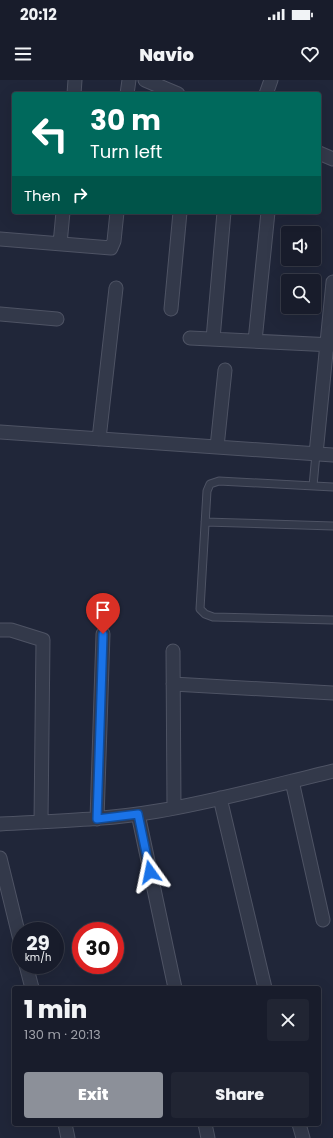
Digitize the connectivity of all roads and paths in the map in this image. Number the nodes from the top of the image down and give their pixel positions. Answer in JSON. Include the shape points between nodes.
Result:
{"nodes":[{"id":1,"x":75,"y":80,"type":"edge"},
{"id":2,"x":129,"y":80,"type":"edge"},
{"id":3,"x":271,"y":80,"type":"edge"},
{"id":4,"x":153,"y":82,"type":"edge"},
{"id":5,"x":74,"y":92,"type":"edge"},
{"id":6,"x":127,"y":92,"type":"edge"},
{"id":7,"x":174,"y":92,"type":"edge"},
{"id":8,"x":267,"y":92,"type":"edge"},
{"id":9,"x":321,"y":154,"type":"edge"},
{"id":10,"x":333,"y":159,"type":"edge"},
{"id":11,"x":63,"y":214,"type":"edge"},
{"id":12,"x":117,"y":214,"type":"edge"},
{"id":13,"x":180,"y":214,"type":"edge"},
{"id":14,"x":224,"y":214,"type":"edge"},
{"id":15,"x":268,"y":214,"type":"edge"},
{"id":16,"x":0,"y":239,"type":"edge"},
{"id":17,"x":60,"y":244,"type":"junction"},
{"id":18,"x":333,"y":282,"type":"edge"},
{"id":19,"x":116,"y":288,"type":"dead end"},
{"id":20,"x":171,"y":309,"type":"dead end"},
{"id":21,"x":0,"y":314,"type":"edge"},
{"id":22,"x":57,"y":319,"type":"dead end"},
{"id":23,"x":190,"y":338,"type":"dead end"},
{"id":24,"x":214,"y":339,"type":"junction"},
{"id":25,"x":255,"y":341,"type":"junction"},
{"id":26,"x":330,"y":345,"type":"edge"},
{"id":27,"x":224,"y":370,"type":"dead end"},
{"id":28,"x":0,"y":432,"type":"edge"},
{"id":29,"x":99,"y":439,"type":"junction"},
{"id":30,"x":217,"y":447,"type":"junction"},
{"id":31,"x":316,"y":454,"type":"junction"},
{"id":32,"x":333,"y":455,"type":"edge"},
{"id":33,"x":313,"y":486,"type":"junction"},
{"id":34,"x":333,"y":487,"type":"edge"},
{"id":35,"x":205,"y":522,"type":"junction"},
{"id":36,"x":333,"y":526,"type":"edge"},
{"id":37,"x":333,"y":620,"type":"edge"},
{"id":38,"x":0,"y":630,"type":"edge"},
{"id":39,"x":103,"y":634,"type":"dead end"},
{"id":40,"x":173,"y":651,"type":"dead end"},
{"id":41,"x":173,"y":684,"type":"junction"},
{"id":42,"x":333,"y":693,"type":"edge"},
{"id":43,"x":333,"y":771,"type":"edge"},
{"id":44,"x":292,"y":781,"type":"junction"},
{"id":45,"x":220,"y":798,"type":"junction"},
{"id":46,"x":174,"y":808,"type":"junction"},
{"id":47,"x":138,"y":814,"type":"junction"},
{"id":48,"x":97,"y":819,"type":"junction"},
{"id":49,"x":41,"y":822,"type":"junction"},
{"id":50,"x":0,"y":824,"type":"edge"},
{"id":51,"x":0,"y":858,"type":"edge"},
{"id":52,"x":323,"y":920,"type":"dead end"},
{"id":53,"x":16,"y":922,"type":"edge"},
{"id":54,"x":28,"y":974,"type":"edge"},
{"id":55,"x":31,"y":986,"type":"edge"},
{"id":56,"x":175,"y":986,"type":"edge"},
{"id":57,"x":265,"y":986,"type":"edge"},
{"id":58,"x":65,"y":1126,"type":"edge"},
{"id":59,"x":205,"y":1126,"type":"edge"},
{"id":60,"x":300,"y":1126,"type":"edge"},
{"id":61,"x":68,"y":1138,"type":"edge"},
{"id":62,"x":208,"y":1138,"type":"edge"},
{"id":63,"x":303,"y":1138,"type":"edge"}],
"edges":[{"from":1,"to":5,"type":"street"},
{"from":2,"to":6,"type":"street"},
{"from":3,"to":8,"type":"street"},
{"from":4,"to":7,"type":"street"},
{"from":9,"to":10,"type":"street"},
{"from":11,"to":17,"type":"street"},
{"from":12,"to":17,"type":"street","via":[[111,248]]},
{"from":13,"to":20,"type":"street"},
{"from":14,"to":24,"type":"street"},
{"from":15,"to":25,"type":"street"},
{"from":16,"to":17,"type":"street"},
{"from":18,"to":26,"type":"street"},
{"from":19,"to":29,"type":"street"},
{"from":21,"to":22,"type":"street"},
{"from":23,"to":24,"type":"street"},
{"from":24,"to":25,"type":"street"},
{"from":25,"to":26,"type":"street"},
{"from":26,"to":31,"type":"street"},
{"from":27,"to":30,"type":"street"},
{"from":28,"to":29,"type":"street"},
{"from":29,"to":30,"type":"street"},
{"from":30,"to":31,"type":"street"},
{"from":31,"to":32,"type":"street"},
{"from":31,"to":33,"type":"lane"},
{"from":33,"to":34,"type":"lane"},
{"from":33,"to":35,"type":"lane","via":[[219,481],[210,484],[207,491]]},
{"from":35,"to":36,"type":"lane"},
{"from":35,"to":37,"type":"lane","via":[[200,609],[205,614]]},
{"from":38,"to":49,"type":"street","via":[[11,630],[44,640]]},
{"from":39,"to":48,"type":"street"},
{"from":40,"to":41,"type":"street"},
{"from":41,"to":42,"type":"street"},
{"from":41,"to":46,"type":"street"},
{"from":43,"to":44,"type":"street"},
{"from":44,"to":45,"type":"street"},
{"from":44,"to":52,"type":"street"},
{"from":45,"to":46,"type":"street"},
{"from":45,"to":57,"type":"street"},
{"from":46,"to":47,"type":"street"},
{"from":47,"to":48,"type":"street"},
{"from":47,"to":56,"type":"street"},
{"from":48,"to":49,"type":"street"},
{"from":49,"to":50,"type":"street"},
{"from":51,"to":53,"type":"street"},
{"from":54,"to":55,"type":"street"},
{"from":58,"to":61,"type":"street"},
{"from":59,"to":62,"type":"street"},
{"from":60,"to":63,"type":"street"}]}
